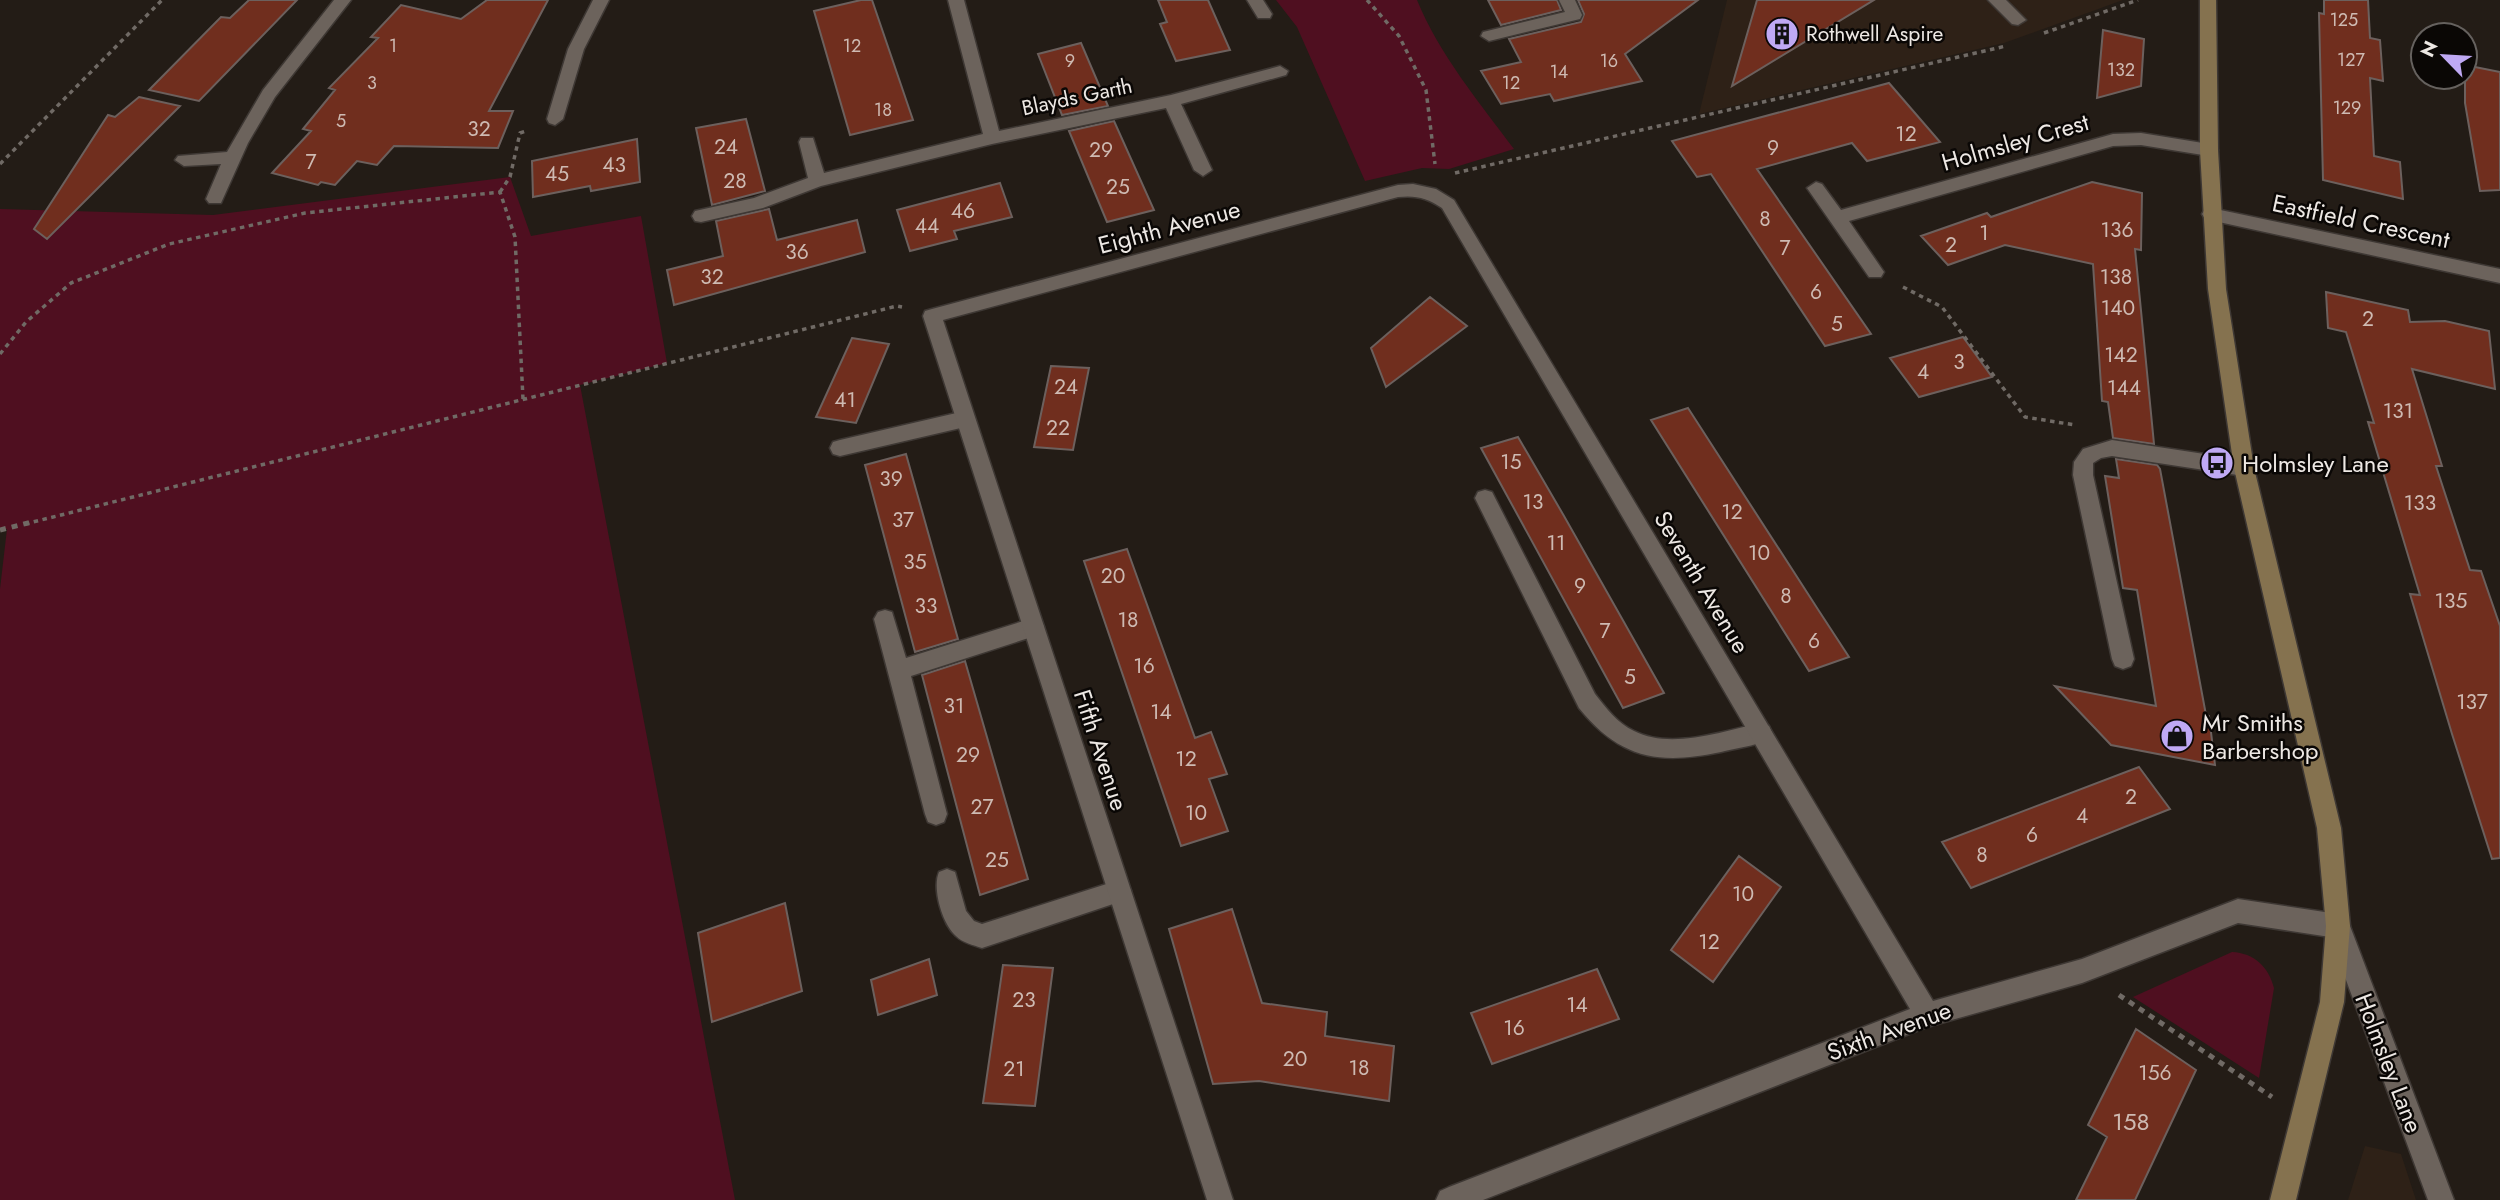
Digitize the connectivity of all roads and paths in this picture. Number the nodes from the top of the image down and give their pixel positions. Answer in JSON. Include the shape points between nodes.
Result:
{"nodes":[{"id":1,"x":162,"y":0,"type":"edge"},
{"id":2,"x":343,"y":0,"type":"edge"},
{"id":3,"x":600,"y":0,"type":"edge"},
{"id":4,"x":956,"y":0,"type":"edge"},
{"id":5,"x":1367,"y":0,"type":"edge"},
{"id":6,"x":1567,"y":0,"type":"edge"},
{"id":7,"x":1996,"y":0,"type":"edge"},
{"id":8,"x":2138,"y":0,"type":"edge"},
{"id":9,"x":2208,"y":0,"type":"edge"},
{"id":10,"x":2018,"y":20,"type":"dead end"},
{"id":11,"x":2042,"y":34,"type":"dead end"},
{"id":12,"x":1489,"y":36,"type":"dead end"},
{"id":13,"x":2018,"y":42,"type":"dead end"},
{"id":14,"x":1279,"y":71,"type":"dead end"},
{"id":15,"x":1171,"y":101,"type":"junction"},
{"id":16,"x":555,"y":119,"type":"joint"},
{"id":17,"x":992,"y":138,"type":"junction"},
{"id":18,"x":807,"y":142,"type":"dead end"},
{"id":19,"x":2208,"y":150,"type":"junction"},
{"id":20,"x":231,"y":158,"type":"junction"},
{"id":21,"x":184,"y":160,"type":"dead end"},
{"id":22,"x":0,"y":164,"type":"edge"},
{"id":23,"x":1203,"y":170,"type":"dead end"},
{"id":24,"x":817,"y":181,"type":"junction"},
{"id":25,"x":1816,"y":188,"type":"dead end"},
{"id":26,"x":1427,"y":191,"type":"junction"},
{"id":27,"x":500,"y":192,"type":"junction"},
{"id":28,"x":215,"y":199,"type":"dead end"},
{"id":29,"x":2211,"y":215,"type":"junction"},
{"id":30,"x":701,"y":216,"type":"dead end"},
{"id":31,"x":1837,"y":218,"type":"junction"},
{"id":32,"x":1875,"y":272,"type":"joint"},
{"id":33,"x":2500,"y":276,"type":"edge"},
{"id":34,"x":932,"y":316,"type":"junction"},
{"id":35,"x":0,"y":354,"type":"edge"},
{"id":36,"x":523,"y":399,"type":"junction"},
{"id":37,"x":965,"y":419,"type":"junction"},
{"id":38,"x":2079,"y":426,"type":"dead end"},
{"id":39,"x":840,"y":448,"type":"dead end"},
{"id":40,"x":2244,"y":468,"type":"junction"},
{"id":41,"x":1485,"y":498,"type":"dead end"},
{"id":42,"x":0,"y":530,"type":"edge"},
{"id":43,"x":885,"y":619,"type":"dead end"},
{"id":44,"x":1033,"y":627,"type":"junction"},
{"id":45,"x":2123,"y":659,"type":"dead end"},
{"id":46,"x":898,"y":670,"type":"junction"},
{"id":47,"x":1761,"y":733,"type":"junction"},
{"id":48,"x":936,"y":814,"type":"dead end"},
{"id":49,"x":947,"y":880,"type":"dead end"},
{"id":50,"x":1119,"y":891,"type":"junction"},
{"id":51,"x":2338,"y":926,"type":"junction"},
{"id":52,"x":2082,"y":971,"type":"junction"},
{"id":53,"x":1927,"y":1015,"type":"junction"},
{"id":54,"x":2304,"y":1119,"type":"junction"},
{"id":55,"x":1220,"y":1200,"type":"edge"},
{"id":56,"x":1449,"y":1200,"type":"edge"},
{"id":57,"x":2283,"y":1200,"type":"edge"},
{"id":58,"x":2441,"y":1200,"type":"edge"}],
"edges":[{"from":1,"to":22,"type":"path"},
{"from":2,"to":20,"type":"street","via":[[277,81]]},
{"from":3,"to":16,"type":"street","via":[[576,49]]},
{"from":4,"to":17,"type":"street","name":"Blayds Garth"},
{"from":5,"to":26,"type":"path","via":[[1399,36],[1426,90],[1436,162]]},
{"from":6,"to":12,"type":"street","via":[[1574,15]]},
{"from":7,"to":10,"type":"street"},
{"from":8,"to":11,"type":"path"},
{"from":9,"to":19,"type":"street","name":"Holmsley Lane"},
{"from":13,"to":26,"type":"path","via":[[1516,157],[1454,174]]},
{"from":14,"to":15,"type":"street","name":"Blayds Garth"},
{"from":15,"to":17,"type":"street","name":"Blayds Garth"},
{"from":15,"to":23,"type":"street","name":"Blayds Garth"},
{"from":16,"to":27,"type":"path","via":[[520,134],[510,177]]},
{"from":17,"to":24,"type":"street","name":"Blayds Garth"},
{"from":18,"to":24,"type":"street"},
{"from":19,"to":29,"type":"street","name":"Holmsley Lane"},
{"from":19,"to":31,"type":"street","name":"Holmsley Crest","via":[[2113,139]]},
{"from":20,"to":21,"type":"street"},
{"from":20,"to":28,"type":"street"},
{"from":24,"to":30,"type":"street","name":"Blayds Garth","via":[[757,204]]},
{"from":25,"to":31,"type":"street"},
{"from":26,"to":34,"type":"street","name":"Eighth Avenue","via":[[1398,191]]},
{"from":26,"to":47,"type":"street","name":"Seventh Avenue","via":[[1448,204]]},
{"from":27,"to":35,"type":"path","via":[[305,213],[169,244],[71,283],[26,321]]},
{"from":27,"to":36,"type":"path","via":[[515,237]]},
{"from":29,"to":33,"type":"street","name":"Eastfield Crescent"},
{"from":29,"to":40,"type":"street","name":"Holmsley Lane","via":[[2217,289]]},
{"from":31,"to":32,"type":"street"},
{"from":32,"to":38,"type":"path","via":[[1942,307],[2025,417]]},
{"from":34,"to":36,"type":"path","via":[[897,306]]},
{"from":34,"to":37,"type":"street","name":"Fifth Avenue"},
{"from":36,"to":42,"type":"path"},
{"from":37,"to":39,"type":"street"},
{"from":37,"to":44,"type":"street","name":"Fifth Avenue"},
{"from":40,"to":45,"type":"street","via":[[2112,448],[2091,452],[2085,458],[2083,475]]},
{"from":40,"to":51,"type":"street","name":"Holmsley Lane","via":[[2329,828]]},
{"from":41,"to":47,"type":"street","via":[[1587,701],[1615,734],[1657,750]]},
{"from":43,"to":46,"type":"street"},
{"from":44,"to":46,"type":"street"},
{"from":44,"to":50,"type":"street","name":"Fifth Avenue"},
{"from":46,"to":48,"type":"street"},
{"from":47,"to":53,"type":"street","name":"Seventh Avenue"},
{"from":49,"to":50,"type":"street","via":[[957,922],[982,936]]},
{"from":50,"to":55,"type":"street","name":"Fifth Avenue"},
{"from":51,"to":52,"type":"street","name":"Sixth Avenue","via":[[2238,911]]},
{"from":51,"to":54,"type":"street","name":"Holmsley Lane","via":[[2332,1002]]},
{"from":51,"to":58,"type":"street","name":"Holmsley Lane"},
{"from":52,"to":53,"type":"street","name":"Sixth Avenue"},
{"from":52,"to":54,"type":"path"},
{"from":53,"to":56,"type":"street","name":"Sixth Avenue"},
{"from":54,"to":57,"type":"street","name":"Holmsley Lane"}]}
